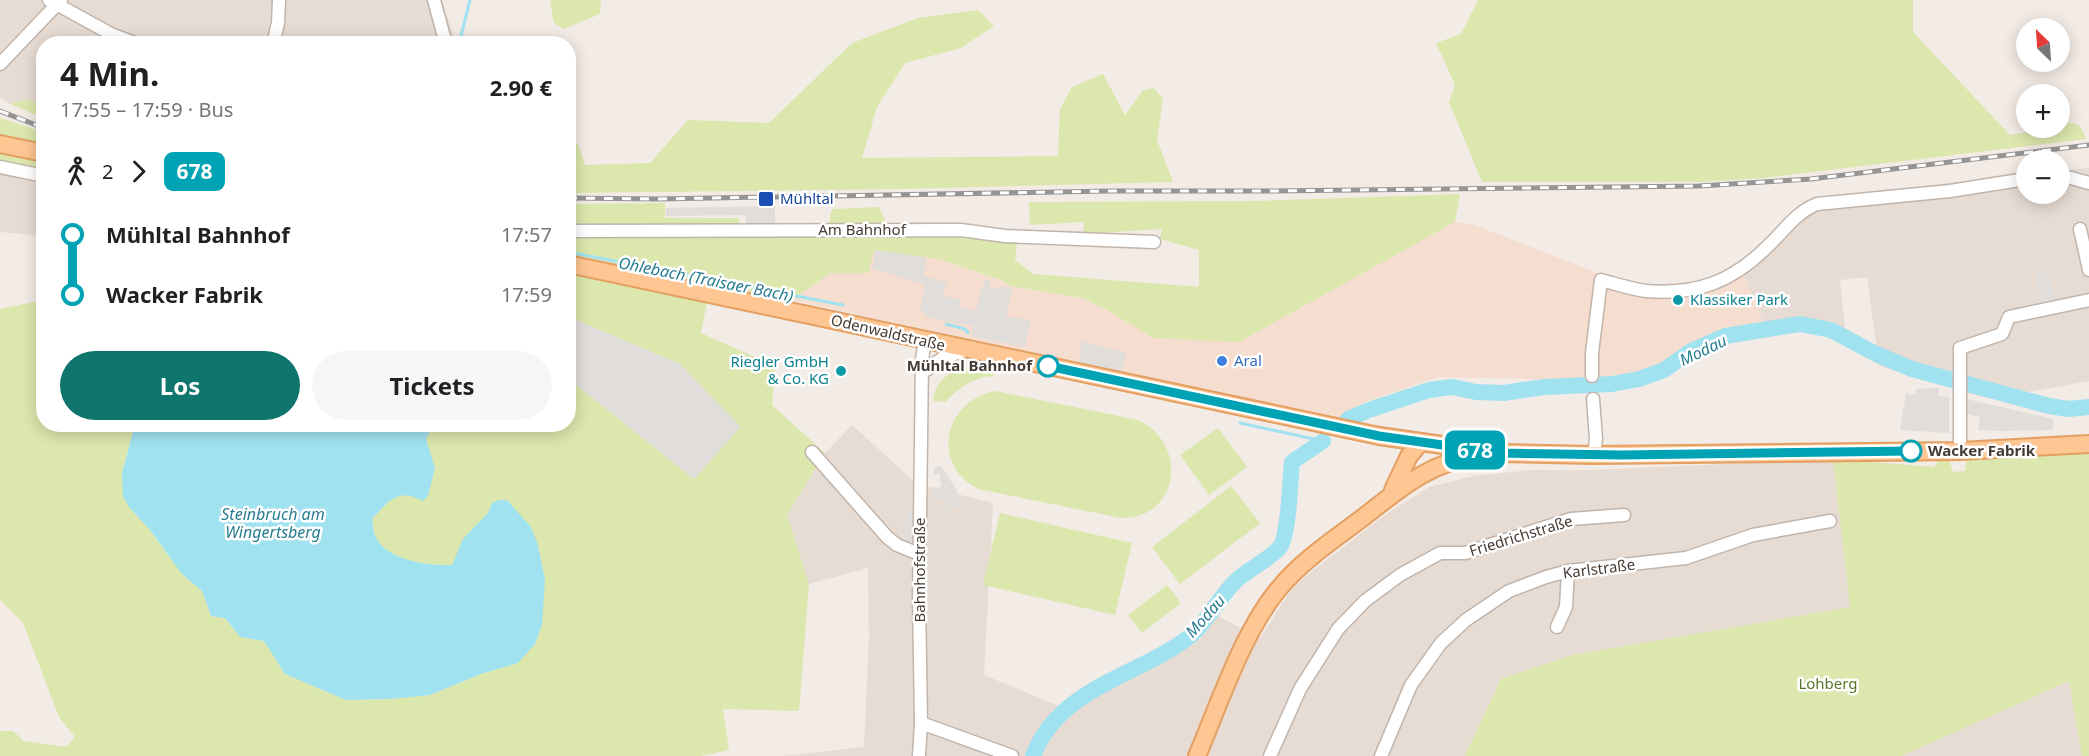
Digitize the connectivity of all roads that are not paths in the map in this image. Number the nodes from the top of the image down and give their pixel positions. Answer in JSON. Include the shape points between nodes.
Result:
{"nodes":[{"id":1,"x":279,"y":0,"type":"edge"},
{"id":2,"x":434,"y":0,"type":"edge"},
{"id":3,"x":56,"y":2,"type":"edge"},
{"id":4,"x":116,"y":36,"type":"edge"},
{"id":5,"x":275,"y":36,"type":"edge"},
{"id":6,"x":444,"y":36,"type":"edge"},
{"id":7,"x":0,"y":64,"type":"edge"},
{"id":8,"x":0,"y":144,"type":"edge"},
{"id":9,"x":36,"y":151,"type":"edge"},
{"id":10,"x":0,"y":167,"type":"edge"},
{"id":11,"x":36,"y":174,"type":"edge"},
{"id":12,"x":2070,"y":178,"type":"edge"},
{"id":13,"x":2016,"y":181,"type":"edge"},
{"id":14,"x":2089,"y":183,"type":"edge"},
{"id":15,"x":2080,"y":229,"type":"dead end"},
{"id":16,"x":576,"y":231,"type":"edge"},
{"id":17,"x":1154,"y":242,"type":"dead end"},
{"id":18,"x":576,"y":266,"type":"edge"},
{"id":19,"x":2089,"y":270,"type":"edge"},
{"id":20,"x":2089,"y":300,"type":"edge"},
{"id":21,"x":925,"y":341,"type":"junction"},
{"id":22,"x":965,"y":350,"type":"junction"},
{"id":23,"x":926,"y":370,"type":"junction"},
{"id":24,"x":1592,"y":376,"type":"dead end"},
{"id":25,"x":922,"y":383,"type":"junction"},
{"id":26,"x":1593,"y":399,"type":"dead end"},
{"id":27,"x":1379,"y":436,"type":"junction"},
{"id":28,"x":1420,"y":443,"type":"junction"},
{"id":29,"x":2089,"y":444,"type":"edge"},
{"id":30,"x":1960,"y":451,"type":"junction"},
{"id":31,"x":812,"y":452,"type":"dead end"},
{"id":32,"x":1499,"y":453,"type":"junction"},
{"id":33,"x":1594,"y":455,"type":"junction"},
{"id":34,"x":1407,"y":475,"type":"junction"},
{"id":35,"x":1624,"y":515,"type":"dead end"},
{"id":36,"x":1830,"y":521,"type":"dead end"},
{"id":37,"x":919,"y":554,"type":"junction"},
{"id":38,"x":1568,"y":571,"type":"junction"},
{"id":39,"x":1557,"y":627,"type":"dead end"},
{"id":40,"x":921,"y":723,"type":"junction"},
{"id":41,"x":919,"y":756,"type":"edge"},
{"id":42,"x":1012,"y":756,"type":"edge"},
{"id":43,"x":1197,"y":756,"type":"edge"},
{"id":44,"x":1270,"y":756,"type":"edge"},
{"id":45,"x":1381,"y":756,"type":"edge"}],
"edges":[{"from":1,"to":5,"type":"street"},
{"from":2,"to":6,"type":"street"},
{"from":3,"to":4,"type":"street"},
{"from":3,"to":7,"type":"street"},
{"from":8,"to":9,"type":"main road"},
{"from":10,"to":11,"type":"street"},
{"from":12,"to":14,"type":"street"},
{"from":13,"to":24,"type":"street","via":[[1816,204],[1801,212],[1738,272],[1694,290],[1645,291],[1601,280]]},
{"from":15,"to":19,"type":"street"},
{"from":16,"to":17,"type":"street","name":"Am Bahnhof","via":[[961,230],[1005,237]]},
{"from":18,"to":21,"type":"main road","name":"Odenwaldstraße"},
{"from":20,"to":30,"type":"street","via":[[2009,317],[2002,334],[1960,348]]},
{"from":21,"to":22,"type":"main road","name":"Odenwaldstraße"},
{"from":21,"to":23,"type":"street","name":"Bahnhofstraße","via":[[929,352]]},
{"from":21,"to":25,"type":"street","name":"Bahnhofstraße"},
{"from":22,"to":23,"type":"street","via":[[942,358]]},
{"from":22,"to":27,"type":"main road","name":"Odenwaldstraße"},
{"from":23,"to":25,"type":"street","name":"Bahnhofstraße"},
{"from":25,"to":37,"type":"street","name":"Bahnhofstraße"},
{"from":26,"to":33,"type":"street"},
{"from":27,"to":28,"type":"main road","name":"Odenwaldstraße"},
{"from":27,"to":34,"type":"main road","via":[[1393,450]]},
{"from":28,"to":32,"type":"main road","name":"Odenwaldstraße"},
{"from":28,"to":34,"type":"main road","via":[[1409,456]]},
{"from":29,"to":30,"type":"main road"},
{"from":30,"to":33,"type":"main road"},
{"from":31,"to":37,"type":"street","via":[[887,537]]},
{"from":32,"to":33,"type":"main road"},
{"from":32,"to":34,"type":"main road","via":[[1450,461]]},
{"from":34,"to":43,"type":"main road","via":[[1390,496],[1282,584],[1247,640]]},
{"from":35,"to":44,"type":"street","name":"Friedrichstraße","via":[[1571,519],[1465,553],[1440,553],[1400,575],[1365,601],[1338,629],[1300,689]]},
{"from":36,"to":38,"type":"street","name":"Karlstraße","via":[[1753,535],[1686,558]]},
{"from":37,"to":40,"type":"street","name":"Bahnhofstraße"},
{"from":38,"to":39,"type":"street","via":[[1566,607]]},
{"from":38,"to":45,"type":"street","name":"Karlstraße","via":[[1509,591],[1466,620],[1441,643],[1411,685]]},
{"from":40,"to":41,"type":"street","name":"Bahnhofstraße"},
{"from":40,"to":42,"type":"street"}]}
